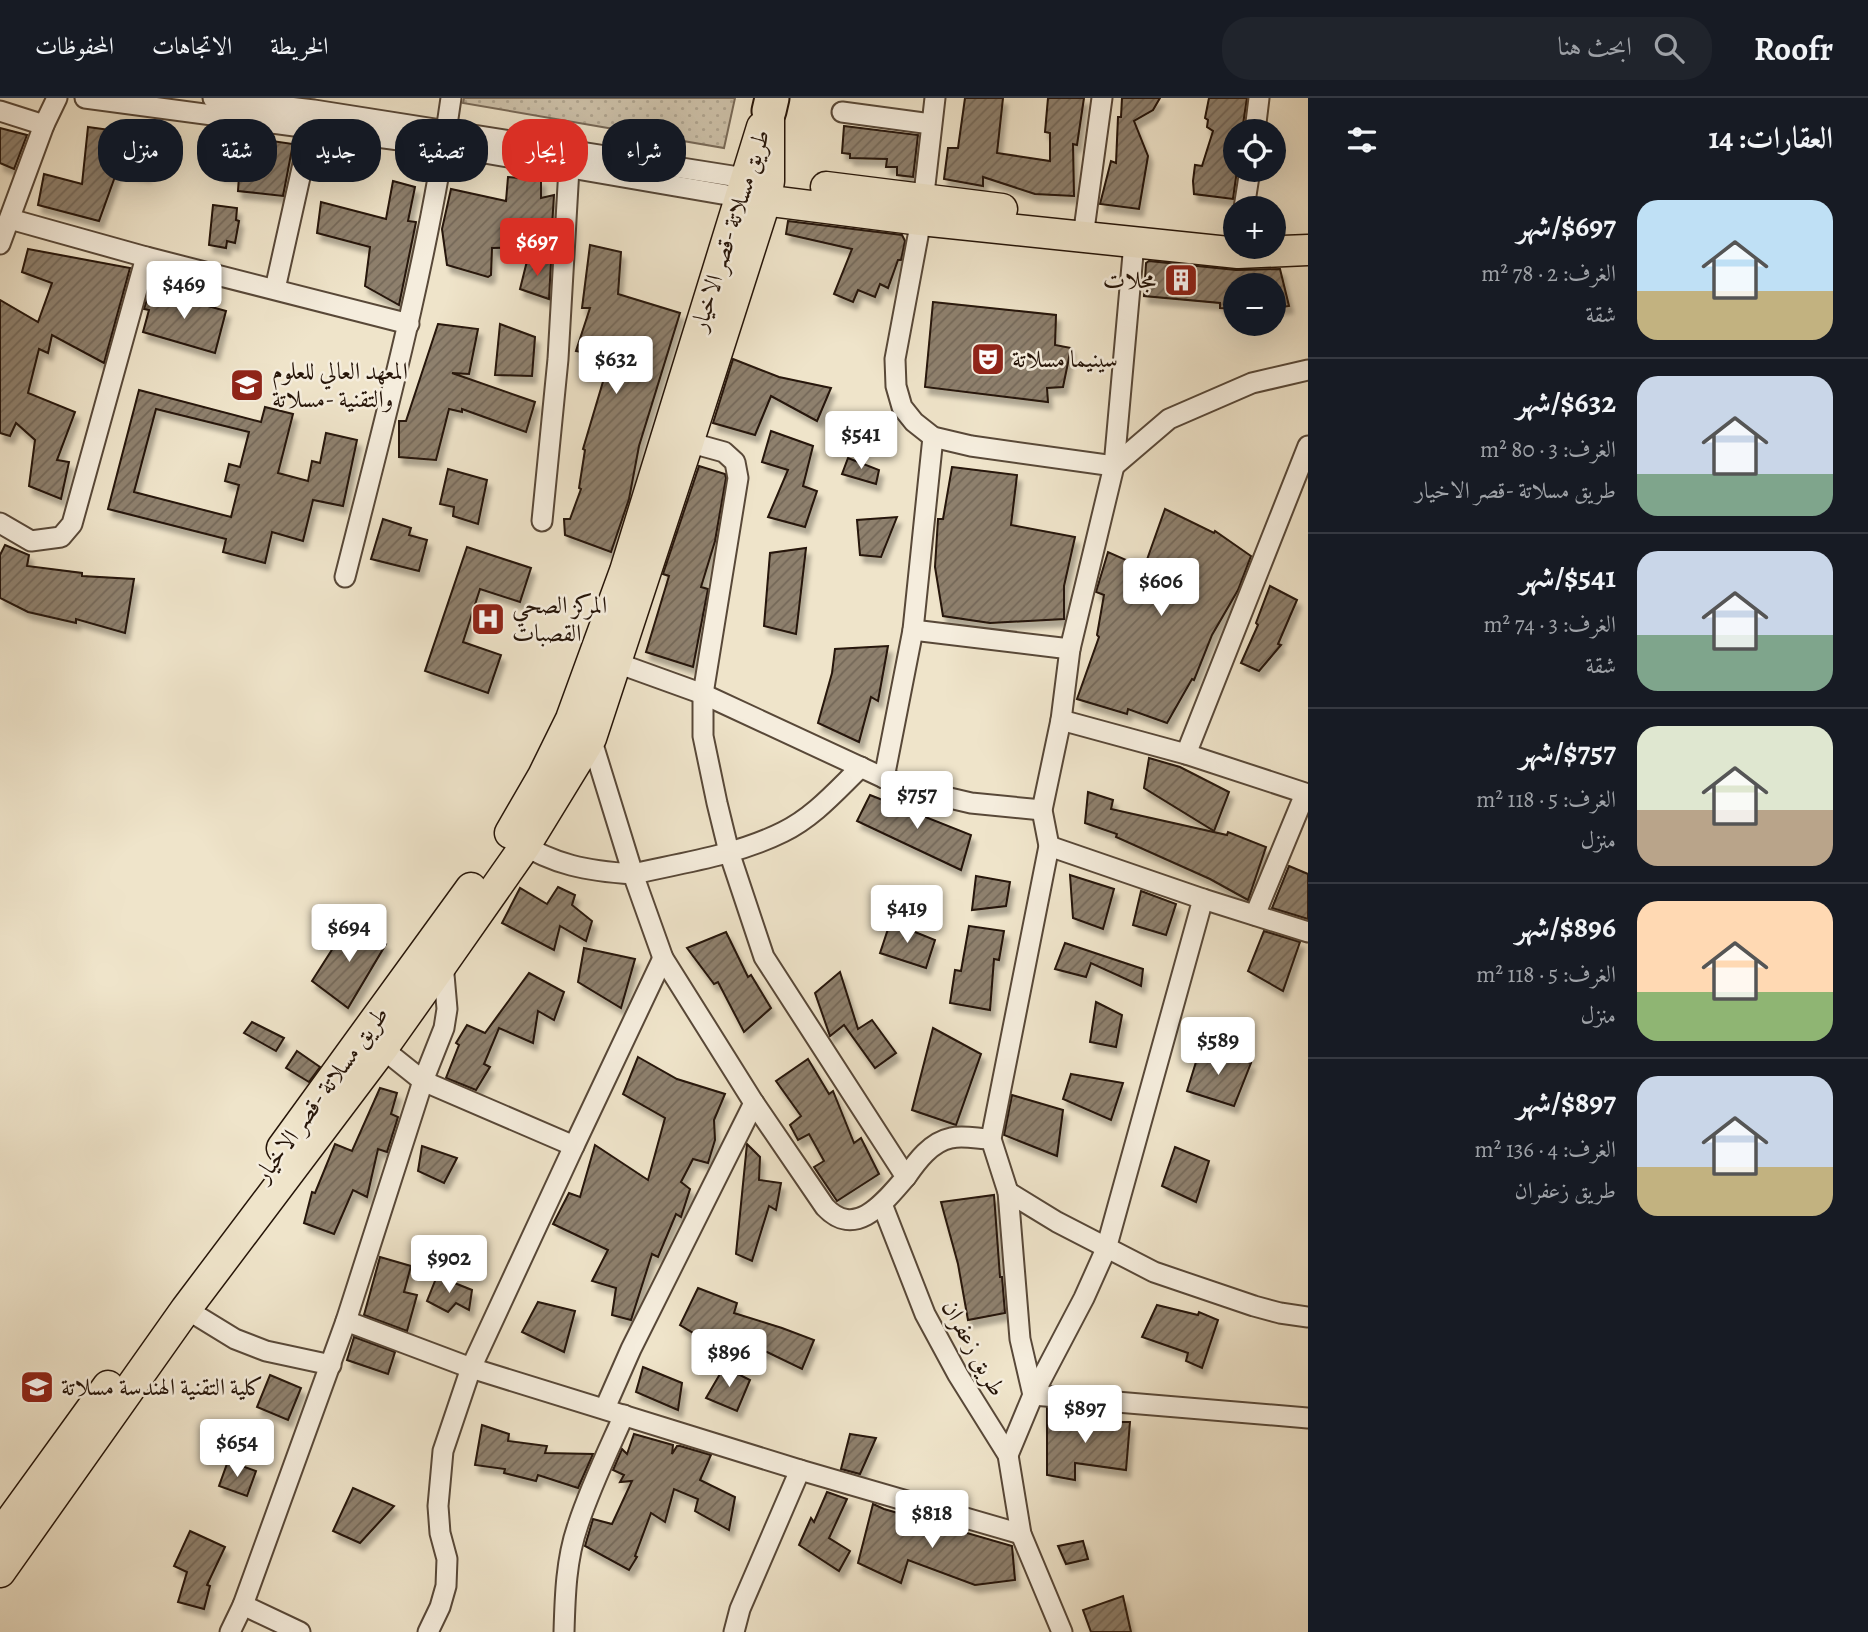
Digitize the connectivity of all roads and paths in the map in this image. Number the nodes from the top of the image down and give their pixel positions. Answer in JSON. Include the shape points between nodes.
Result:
{"nodes":[{"id":1,"x":57,"y":98,"type":"edge"},
{"id":2,"x":85,"y":98,"type":"edge"},
{"id":3,"x":213,"y":98,"type":"edge"},
{"id":4,"x":451,"y":98,"type":"edge"},
{"id":5,"x":934,"y":98,"type":"edge"},
{"id":6,"x":1102,"y":98,"type":"edge"},
{"id":7,"x":1259,"y":98,"type":"edge"},
{"id":8,"x":770,"y":104,"type":"edge"},
{"id":9,"x":0,"y":111,"type":"edge"},
{"id":10,"x":842,"y":112,"type":"dead end"},
{"id":11,"x":448,"y":119,"type":"edge"},
{"id":12,"x":1256,"y":119,"type":"edge"},
{"id":13,"x":931,"y":124,"type":"junction"},
{"id":14,"x":44,"y":125,"type":"junction"},
{"id":15,"x":291,"y":125,"type":"edge"},
{"id":16,"x":395,"y":128,"type":"edge"},
{"id":17,"x":488,"y":146,"type":"edge"},
{"id":18,"x":588,"y":170,"type":"edge"},
{"id":19,"x":299,"y":182,"type":"edge"},
{"id":20,"x":437,"y":182,"type":"edge"},
{"id":21,"x":568,"y":182,"type":"edge"},
{"id":22,"x":755,"y":189,"type":"junction"},
{"id":23,"x":922,"y":209,"type":"junction"},
{"id":24,"x":9,"y":219,"type":"junction"},
{"id":25,"x":1084,"y":229,"type":"junction"},
{"id":26,"x":1308,"y":234,"type":"edge"},
{"id":27,"x":1286,"y":236,"type":"edge"},
{"id":28,"x":1134,"y":243,"type":"junction"},
{"id":29,"x":0,"y":244,"type":"edge"},
{"id":30,"x":1223,"y":244,"type":"edge"},
{"id":31,"x":1223,"y":245,"type":"edge"},
{"id":32,"x":1286,"y":248,"type":"edge"},
{"id":33,"x":1308,"y":250,"type":"edge"},
{"id":34,"x":146,"y":257,"type":"junction"},
{"id":35,"x":275,"y":289,"type":"junction"},
{"id":36,"x":409,"y":324,"type":"junction"},
{"id":37,"x":1308,"y":370,"type":"edge"},
{"id":38,"x":933,"y":437,"type":"junction"},
{"id":39,"x":677,"y":439,"type":"junction"},
{"id":40,"x":1308,"y":446,"type":"edge"},
{"id":41,"x":1114,"y":466,"type":"junction"},
{"id":42,"x":542,"y":521,"type":"dead end"},
{"id":43,"x":0,"y":523,"type":"edge"},
{"id":44,"x":345,"y":578,"type":"dead end"},
{"id":45,"x":913,"y":631,"type":"junction"},
{"id":46,"x":1070,"y":649,"type":"junction"},
{"id":47,"x":605,"y":659,"type":"junction"},
{"id":48,"x":704,"y":694,"type":"junction"},
{"id":49,"x":1061,"y":720,"type":"junction"},
{"id":50,"x":591,"y":738,"type":"junction"},
{"id":51,"x":1186,"y":754,"type":"junction"},
{"id":52,"x":861,"y":766,"type":"junction"},
{"id":53,"x":884,"y":778,"type":"junction"},
{"id":54,"x":1307,"y":794,"type":"edge"},
{"id":55,"x":1042,"y":810,"type":"junction"},
{"id":56,"x":517,"y":841,"type":"junction"},
{"id":57,"x":1049,"y":846,"type":"junction"},
{"id":58,"x":729,"y":852,"type":"junction"},
{"id":59,"x":633,"y":874,"type":"junction"},
{"id":60,"x":1203,"y":899,"type":"junction"},
{"id":61,"x":1255,"y":915,"type":"junction"},
{"id":62,"x":1308,"y":932,"type":"edge"},
{"id":63,"x":663,"y":958,"type":"junction"},
{"id":64,"x":443,"y":963,"type":"junction"},
{"id":65,"x":374,"y":1042,"type":"junction"},
{"id":66,"x":423,"y":1081,"type":"junction"},
{"id":67,"x":754,"y":1103,"type":"junction"},
{"id":68,"x":991,"y":1139,"type":"junction"},
{"id":69,"x":574,"y":1146,"type":"junction"},
{"id":70,"x":905,"y":1177,"type":"junction"},
{"id":71,"x":1008,"y":1192,"type":"junction"},
{"id":72,"x":883,"y":1204,"type":"junction"},
{"id":73,"x":1106,"y":1249,"type":"junction"},
{"id":74,"x":186,"y":1309,"type":"junction"},
{"id":75,"x":1308,"y":1317,"type":"edge"},
{"id":76,"x":346,"y":1321,"type":"junction"},
{"id":77,"x":331,"y":1365,"type":"junction"},
{"id":78,"x":471,"y":1368,"type":"junction"},
{"id":79,"x":1033,"y":1395,"type":"junction"},
{"id":80,"x":614,"y":1412,"type":"junction"},
{"id":81,"x":1308,"y":1418,"type":"edge"},
{"id":82,"x":1008,"y":1455,"type":"junction"},
{"id":83,"x":800,"y":1470,"type":"junction"},
{"id":84,"x":1021,"y":1534,"type":"junction"},
{"id":85,"x":0,"y":1535,"type":"edge"},
{"id":86,"x":0,"y":1572,"type":"edge"},
{"id":87,"x":243,"y":1605,"type":"junction"},
{"id":88,"x":230,"y":1632,"type":"edge"},
{"id":89,"x":300,"y":1632,"type":"edge"},
{"id":90,"x":428,"y":1632,"type":"edge"},
{"id":91,"x":564,"y":1632,"type":"edge"},
{"id":92,"x":734,"y":1632,"type":"edge"},
{"id":93,"x":1062,"y":1632,"type":"edge"}],
"edges":[{"from":1,"to":14,"type":"street"},
{"from":2,"to":15,"type":"street"},
{"from":3,"to":16,"type":"street","via":[[314,110]]},
{"from":4,"to":11,"type":"street"},
{"from":5,"to":13,"type":"street"},
{"from":6,"to":25,"type":"street"},
{"from":7,"to":12,"type":"street"},
{"from":8,"to":22,"type":"main road","name":"طريق مسلاتة -قصر الاخيار"},
{"from":9,"to":14,"type":"street"},
{"from":10,"to":13,"type":"street"},
{"from":13,"to":23,"type":"street"},
{"from":14,"to":24,"type":"street"},
{"from":17,"to":22,"type":"street"},
{"from":18,"to":22,"type":"street"},
{"from":19,"to":35,"type":"street"},
{"from":20,"to":36,"type":"street"},
{"from":21,"to":42,"type":"street"},
{"from":22,"to":23,"type":"main road"},
{"from":22,"to":39,"type":"main road","name":"طريق مسلاتة -قصر الاخيار"},
{"from":23,"to":25,"type":"main road"},
{"from":23,"to":38,"type":"street","via":[[895,359],[896,386],[902,407]]},
{"from":24,"to":29,"type":"street"},
{"from":24,"to":34,"type":"street"},
{"from":25,"to":28,"type":"main road"},
{"from":25,"to":30,"type":"main road"},
{"from":26,"to":27,"type":"main road"},
{"from":28,"to":31,"type":"main road"},
{"from":28,"to":41,"type":"street"},
{"from":32,"to":33,"type":"main road"},
{"from":34,"to":35,"type":"street"},
{"from":34,"to":43,"type":"street","via":[[72,524],[61,537],[31,541]]},
{"from":35,"to":36,"type":"street"},
{"from":36,"to":44,"type":"street"},
{"from":37,"to":41,"type":"street","via":[[1252,383],[1169,419]]},
{"from":38,"to":41,"type":"street"},
{"from":38,"to":45,"type":"street"},
{"from":39,"to":47,"type":"main road","name":"طريق مسلاتة -قصر الاخيار","via":[[625,571]]},
{"from":39,"to":48,"type":"street","via":[[724,452],[735,462],[738,478]]},
{"from":40,"to":51,"type":"street"},
{"from":41,"to":46,"type":"street"},
{"from":45,"to":46,"type":"street"},
{"from":45,"to":53,"type":"street"},
{"from":46,"to":49,"type":"street"},
{"from":47,"to":48,"type":"street"},
{"from":47,"to":50,"type":"main road"},
{"from":47,"to":56,"type":"main road","name":"طريق مسلاتة -قصر الاخيار","via":[[543,776]]},
{"from":48,"to":52,"type":"street"},
{"from":48,"to":58,"type":"street","via":[[703,736]]},
{"from":49,"to":51,"type":"street"},
{"from":49,"to":55,"type":"street"},
{"from":50,"to":56,"type":"main road"},
{"from":50,"to":59,"type":"street"},
{"from":51,"to":54,"type":"street"},
{"from":52,"to":53,"type":"street"},
{"from":52,"to":58,"type":"street","via":[[815,812],[783,832]]},
{"from":53,"to":55,"type":"street","via":[[971,803]]},
{"from":54,"to":61,"type":"street"},
{"from":55,"to":57,"type":"street"},
{"from":56,"to":59,"type":"street","via":[[592,872]]},
{"from":56,"to":64,"type":"main road"},
{"from":56,"to":65,"type":"main road","name":"طريق مسلاتة -قصر الاخيار"},
{"from":57,"to":60,"type":"street"},
{"from":57,"to":68,"type":"street"},
{"from":58,"to":59,"type":"street"},
{"from":58,"to":70,"type":"street","via":[[764,957]]},
{"from":59,"to":63,"type":"street"},
{"from":60,"to":61,"type":"street"},
{"from":60,"to":73,"type":"street"},
{"from":61,"to":62,"type":"street"},
{"from":63,"to":67,"type":"street"},
{"from":63,"to":69,"type":"street"},
{"from":64,"to":65,"type":"main road"},
{"from":64,"to":66,"type":"street","via":[[444,1028]]},
{"from":65,"to":66,"type":"street"},
{"from":65,"to":74,"type":"main road"},
{"from":65,"to":85,"type":"main road","name":"طريق مسلاتة -قصر الاخيار"},
{"from":66,"to":69,"type":"street"},
{"from":66,"to":76,"type":"street"},
{"from":67,"to":72,"type":"street","via":[[833,1216],[858,1220]]},
{"from":67,"to":80,"type":"street","via":[[631,1349]]},
{"from":68,"to":70,"type":"street","via":[[952,1138],[933,1146]]},
{"from":68,"to":71,"type":"street"},
{"from":69,"to":78,"type":"street"},
{"from":70,"to":72,"type":"street"},
{"from":71,"to":73,"type":"street"},
{"from":71,"to":79,"type":"street","via":[[1020,1339]]},
{"from":72,"to":82,"type":"street","name":"طريق زعفران","via":[[925,1314]]},
{"from":73,"to":75,"type":"street","via":[[1154,1272],[1267,1309]]},
{"from":73,"to":79,"type":"street"},
{"from":74,"to":77,"type":"street","via":[[266,1352]]},
{"from":74,"to":86,"type":"main road"},
{"from":76,"to":77,"type":"street"},
{"from":76,"to":78,"type":"street"},
{"from":77,"to":87,"type":"street"},
{"from":78,"to":80,"type":"street"},
{"from":78,"to":90,"type":"street","via":[[443,1451],[439,1506],[446,1586]]},
{"from":79,"to":81,"type":"street"},
{"from":79,"to":82,"type":"street"},
{"from":80,"to":83,"type":"street"},
{"from":80,"to":91,"type":"street","via":[[570,1553]]},
{"from":82,"to":84,"type":"street","name":"طريق زعفران"},
{"from":83,"to":84,"type":"street"},
{"from":83,"to":92,"type":"street"},
{"from":84,"to":93,"type":"street","name":"طريق زعفران"},
{"from":87,"to":88,"type":"street"},
{"from":87,"to":89,"type":"street"}]}
